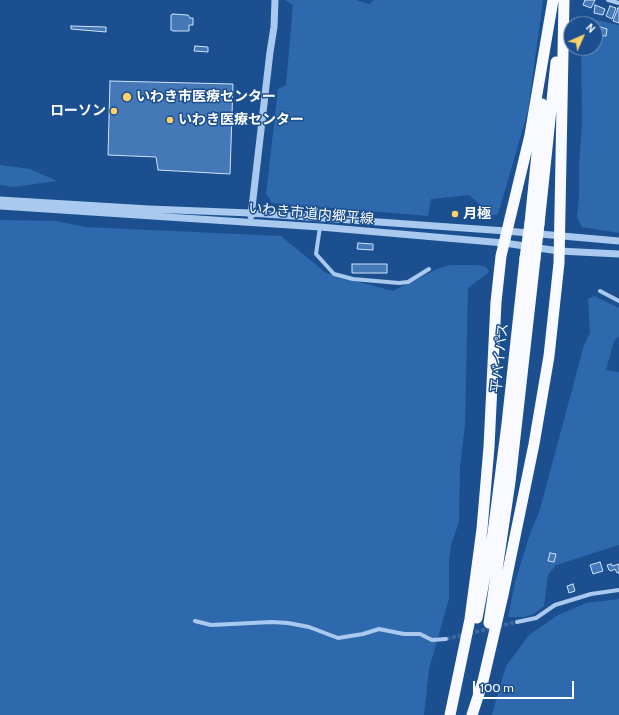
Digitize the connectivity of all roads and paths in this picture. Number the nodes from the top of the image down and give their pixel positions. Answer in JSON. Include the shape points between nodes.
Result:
{"nodes":[{"id":1,"x":276,"y":0,"type":"edge"},
{"id":2,"x":553,"y":0,"type":"edge"},
{"id":3,"x":563,"y":0,"type":"edge"},
{"id":4,"x":608,"y":0,"type":"edge"},
{"id":5,"x":619,"y":3,"type":"edge"},
{"id":6,"x":0,"y":200,"type":"edge"},
{"id":7,"x":0,"y":206,"type":"edge"},
{"id":8,"x":251,"y":213,"type":"junction"},
{"id":9,"x":250,"y":222,"type":"junction"},
{"id":10,"x":534,"y":224,"type":"junction"},
{"id":11,"x":320,"y":227,"type":"junction"},
{"id":12,"x":506,"y":231,"type":"junction"},
{"id":13,"x":560,"y":236,"type":"junction"},
{"id":14,"x":619,"y":241,"type":"edge"},
{"id":15,"x":504,"y":244,"type":"junction"},
{"id":16,"x":559,"y":251,"type":"junction"},
{"id":17,"x":619,"y":254,"type":"edge"},
{"id":18,"x":530,"y":258,"type":"junction"},
{"id":19,"x":429,"y":269,"type":"dead end"},
{"id":20,"x":600,"y":291,"type":"dead end"},
{"id":21,"x":619,"y":301,"type":"edge"},
{"id":22,"x":619,"y":590,"type":"edge"},
{"id":23,"x":195,"y":621,"type":"dead end"},
{"id":24,"x":516,"y":622,"type":"tunnel mouth"},
{"id":25,"x":446,"y":639,"type":"tunnel mouth"},
{"id":26,"x":451,"y":715,"type":"edge"},
{"id":27,"x":468,"y":715,"type":"edge"},
{"id":28,"x":472,"y":715,"type":"edge"}],
"edges":[{"from":1,"to":8,"type":"street"},
{"from":2,"to":10,"type":"highway","name":"平バイパス"},
{"from":2,"to":12,"type":"highway","via":[[530,135]]},
{"from":3,"to":10,"type":"highway","name":"平バイパス"},
{"from":3,"to":13,"type":"highway"},
{"from":4,"to":5,"type":"street"},
{"from":6,"to":8,"type":"street","name":"いわき市道内郷平線"},
{"from":7,"to":9,"type":"street","name":"いわき市道内郷平線"},
{"from":8,"to":9,"type":"street"},
{"from":8,"to":12,"type":"street","name":"いわき市道内郷平線"},
{"from":9,"to":11,"type":"street","name":"いわき市道内郷平線"},
{"from":10,"to":18,"type":"highway","name":"平バイパス","bridge":true},
{"from":11,"to":15,"type":"street","name":"いわき市道内郷平線"},
{"from":11,"to":19,"type":"street","via":[[316,254],[334,274],[354,279],[399,283],[408,282]]},
{"from":12,"to":13,"type":"street","name":"いわき市道内郷平線"},
{"from":12,"to":15,"type":"highway"},
{"from":13,"to":14,"type":"street","name":"いわき市道内郷平線"},
{"from":13,"to":16,"type":"highway"},
{"from":15,"to":16,"type":"street","name":"いわき市道内郷平線"},
{"from":15,"to":26,"type":"highway","via":[[496,302],[489,447],[478,565]]},
{"from":16,"to":17,"type":"street","name":"いわき市道内郷平線"},
{"from":16,"to":28,"type":"highway","via":[[542,400],[502,596],[483,681]]},
{"from":18,"to":26,"type":"highway","name":"平バイパス","via":[[493,533],[470,646]]},
{"from":18,"to":27,"type":"highway","name":"平バイパス","via":[[504,533],[487,631]]},
{"from":20,"to":21,"type":"street"},
{"from":22,"to":24,"type":"street","via":[[591,594],[555,605],[536,618]]},
{"from":23,"to":25,"type":"street","via":[[211,625],[288,623],[309,627],[338,638],[379,629],[420,634],[432,640]]}]}
